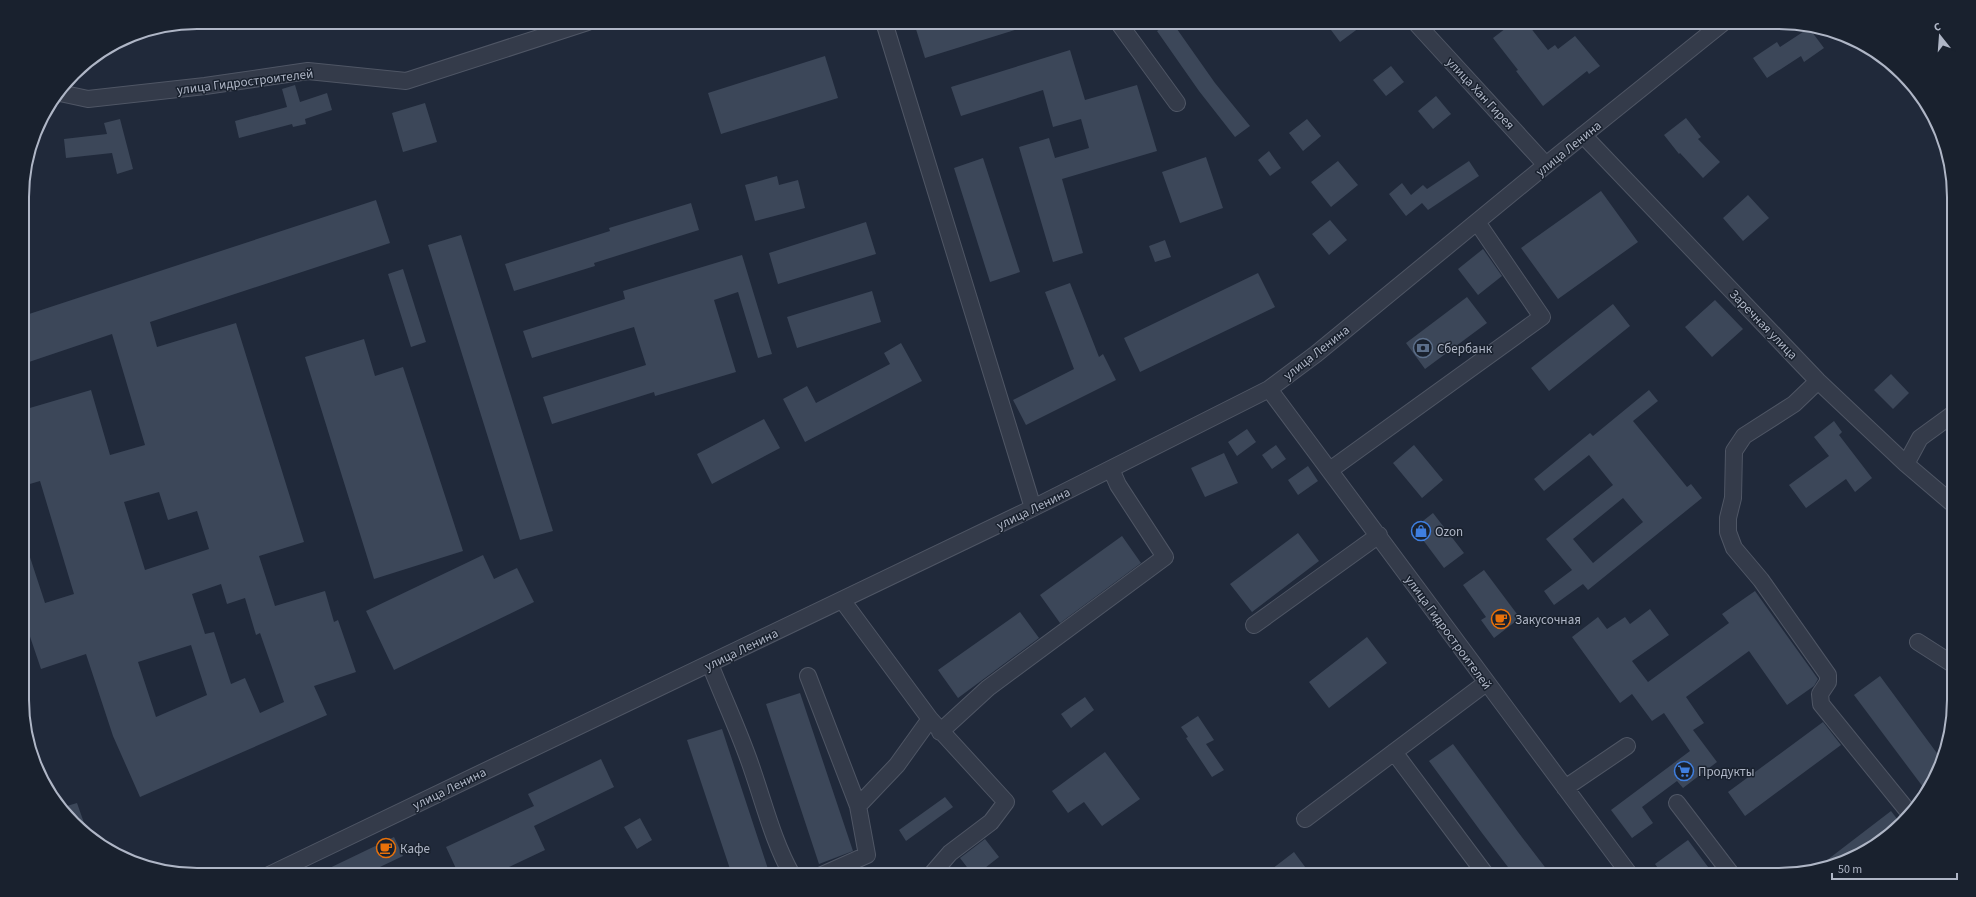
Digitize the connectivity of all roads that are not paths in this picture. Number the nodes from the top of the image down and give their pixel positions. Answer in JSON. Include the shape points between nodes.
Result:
{"nodes":[{"id":1,"x":566,"y":29,"type":"edge"},
{"id":2,"x":886,"y":29,"type":"edge"},
{"id":3,"x":1123,"y":29,"type":"edge"},
{"id":4,"x":1421,"y":29,"type":"edge"},
{"id":5,"x":1715,"y":29,"type":"edge"},
{"id":6,"x":65,"y":94,"type":"edge"},
{"id":7,"x":1176,"y":103,"type":"dead end"},
{"id":8,"x":1583,"y":135,"type":"junction"},
{"id":9,"x":1546,"y":165,"type":"junction"},
{"id":10,"x":1477,"y":222,"type":"junction"},
{"id":11,"x":1818,"y":381,"type":"junction"},
{"id":12,"x":1269,"y":389,"type":"junction"},
{"id":13,"x":1947,"y":418,"type":"edge"},
{"id":14,"x":1906,"y":464,"type":"junction"},
{"id":15,"x":1111,"y":469,"type":"junction"},
{"id":16,"x":1330,"y":470,"type":"junction"},
{"id":17,"x":1947,"y":499,"type":"edge"},
{"id":18,"x":1033,"y":508,"type":"junction"},
{"id":19,"x":1378,"y":535,"type":"junction"},
{"id":20,"x":842,"y":600,"type":"junction"},
{"id":21,"x":1254,"y":625,"type":"dead end"},
{"id":22,"x":1918,"y":642,"type":"dead end"},
{"id":23,"x":1947,"y":661,"type":"edge"},
{"id":24,"x":710,"y":664,"type":"junction"},
{"id":25,"x":808,"y":676,"type":"dead end"},
{"id":26,"x":1486,"y":683,"type":"junction"},
{"id":27,"x":930,"y":719,"type":"junction"},
{"id":28,"x":940,"y":732,"type":"junction"},
{"id":29,"x":1627,"y":746,"type":"dead end"},
{"id":30,"x":1394,"y":752,"type":"junction"},
{"id":31,"x":1565,"y":788,"type":"junction"},
{"id":32,"x":1678,"y":803,"type":"dead end"},
{"id":33,"x":858,"y":806,"type":"junction"},
{"id":34,"x":1906,"y":809,"type":"edge"},
{"id":35,"x":1305,"y":819,"type":"dead end"},
{"id":36,"x":297,"y":868,"type":"edge"},
{"id":37,"x":788,"y":868,"type":"edge"},
{"id":38,"x":838,"y":868,"type":"edge"},
{"id":39,"x":937,"y":868,"type":"edge"},
{"id":40,"x":1481,"y":868,"type":"edge"},
{"id":41,"x":1625,"y":868,"type":"edge"},
{"id":42,"x":1727,"y":868,"type":"edge"}],
"edges":[{"from":1,"to":6,"type":"street","name":"улица Гидростроителей","via":[[406,81],[308,71],[88,99]]},
{"from":2,"to":18,"type":"street"},
{"from":3,"to":7,"type":"street"},
{"from":4,"to":9,"type":"street","name":"улица Хан Гирея"},
{"from":5,"to":8,"type":"street","name":"улица Ленина"},
{"from":8,"to":9,"type":"street","name":"улица Ленина"},
{"from":8,"to":11,"type":"street","name":"Заречная улица"},
{"from":9,"to":10,"type":"street","name":"улица Ленина"},
{"from":10,"to":12,"type":"street","name":"улица Ленина","via":[[1316,354]]},
{"from":10,"to":16,"type":"street","via":[[1542,317]]},
{"from":11,"to":14,"type":"street","name":"Заречная улица"},
{"from":11,"to":34,"type":"street","via":[[1794,404],[1744,436],[1734,451],[1733,498],[1728,518],[1728,532],[1734,548],[1761,580],[1828,675],[1828,682],[1820,694],[1821,704]]},
{"from":12,"to":15,"type":"street","name":"улица Ленина"},
{"from":12,"to":16,"type":"street","name":"улица Гидростроителей"},
{"from":13,"to":14,"type":"street","via":[[1920,438]]},
{"from":14,"to":17,"type":"street","name":"Заречная улица"},
{"from":15,"to":18,"type":"street","name":"улица Ленина"},
{"from":15,"to":28,"type":"street","via":[[1118,485],[1166,557],[988,688]]},
{"from":16,"to":19,"type":"street","name":"улица Гидростроителей"},
{"from":18,"to":20,"type":"street","name":"улица Ленина"},
{"from":19,"to":21,"type":"street"},
{"from":19,"to":26,"type":"street","name":"улица Гидростроителей"},
{"from":20,"to":24,"type":"street","name":"улица Ленина"},
{"from":20,"to":27,"type":"street"},
{"from":22,"to":23,"type":"street"},
{"from":24,"to":36,"type":"street","name":"улица Ленина"},
{"from":24,"to":37,"type":"street","via":[[753,770],[766,814]]},
{"from":25,"to":33,"type":"street"},
{"from":26,"to":30,"type":"street"},
{"from":26,"to":31,"type":"street","name":"улица Гидростроителей"},
{"from":27,"to":28,"type":"street"},
{"from":27,"to":33,"type":"street","via":[[897,765]]},
{"from":28,"to":39,"type":"street","via":[[1006,802],[991,822],[950,853]]},
{"from":29,"to":31,"type":"street"},
{"from":30,"to":35,"type":"street"},
{"from":30,"to":40,"type":"street"},
{"from":31,"to":41,"type":"street","name":"улица Гидростроителей"},
{"from":32,"to":42,"type":"street"},
{"from":33,"to":38,"type":"street","via":[[867,855]]}]}
